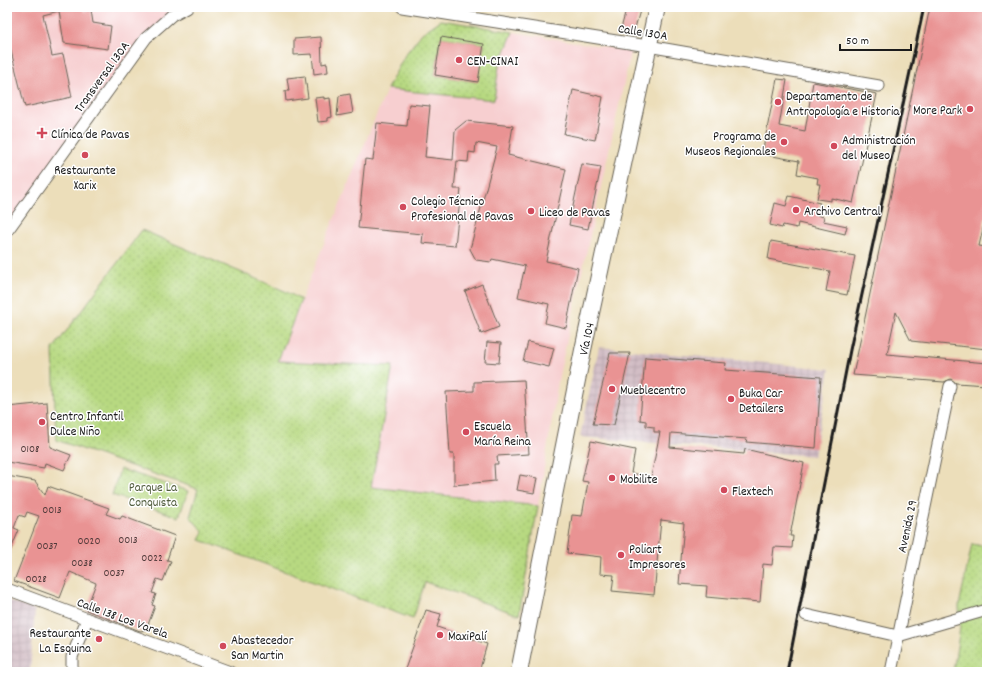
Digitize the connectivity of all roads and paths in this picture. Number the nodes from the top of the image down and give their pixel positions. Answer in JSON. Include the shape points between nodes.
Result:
{"nodes":[{"id":1,"x":186,"y":7,"type":"edge"},
{"id":2,"x":402,"y":7,"type":"edge"},
{"id":3,"x":657,"y":7,"type":"edge"},
{"id":4,"x":648,"y":46,"type":"junction"},
{"id":5,"x":879,"y":86,"type":"dead end"},
{"id":6,"x":7,"y":231,"type":"edge"},
{"id":7,"x":950,"y":386,"type":"dead end"},
{"id":8,"x":7,"y":589,"type":"edge"},
{"id":9,"x":987,"y":610,"type":"edge"},
{"id":10,"x":806,"y":615,"type":"dead end"},
{"id":11,"x":87,"y":619,"type":"junction"},
{"id":12,"x":898,"y":636,"type":"junction"},
{"id":13,"x":72,"y":672,"type":"edge"},
{"id":14,"x":230,"y":672,"type":"edge"},
{"id":15,"x":519,"y":672,"type":"edge"},
{"id":16,"x":891,"y":672,"type":"edge"}],
"edges":[{"from":1,"to":6,"type":"street","name":"Transversal 130A","via":[[172,15],[146,38]]},
{"from":2,"to":4,"type":"street","name":"Calle 130A"},
{"from":3,"to":4,"type":"main road","name":"Vía 104"},
{"from":4,"to":5,"type":"street","name":"Calle 130A"},
{"from":4,"to":15,"type":"main road","name":"Vía 104","via":[[583,350]]},
{"from":7,"to":12,"type":"street","name":"Avenida 29"},
{"from":8,"to":11,"type":"street","name":"Calle 138 Los Varela"},
{"from":9,"to":12,"type":"street"},
{"from":10,"to":12,"type":"street"},
{"from":11,"to":13,"type":"street","via":[[72,657]]},
{"from":11,"to":14,"type":"street","name":"Calle 138 Los Varela"},
{"from":12,"to":16,"type":"street","name":"Avenida 29"}]}
